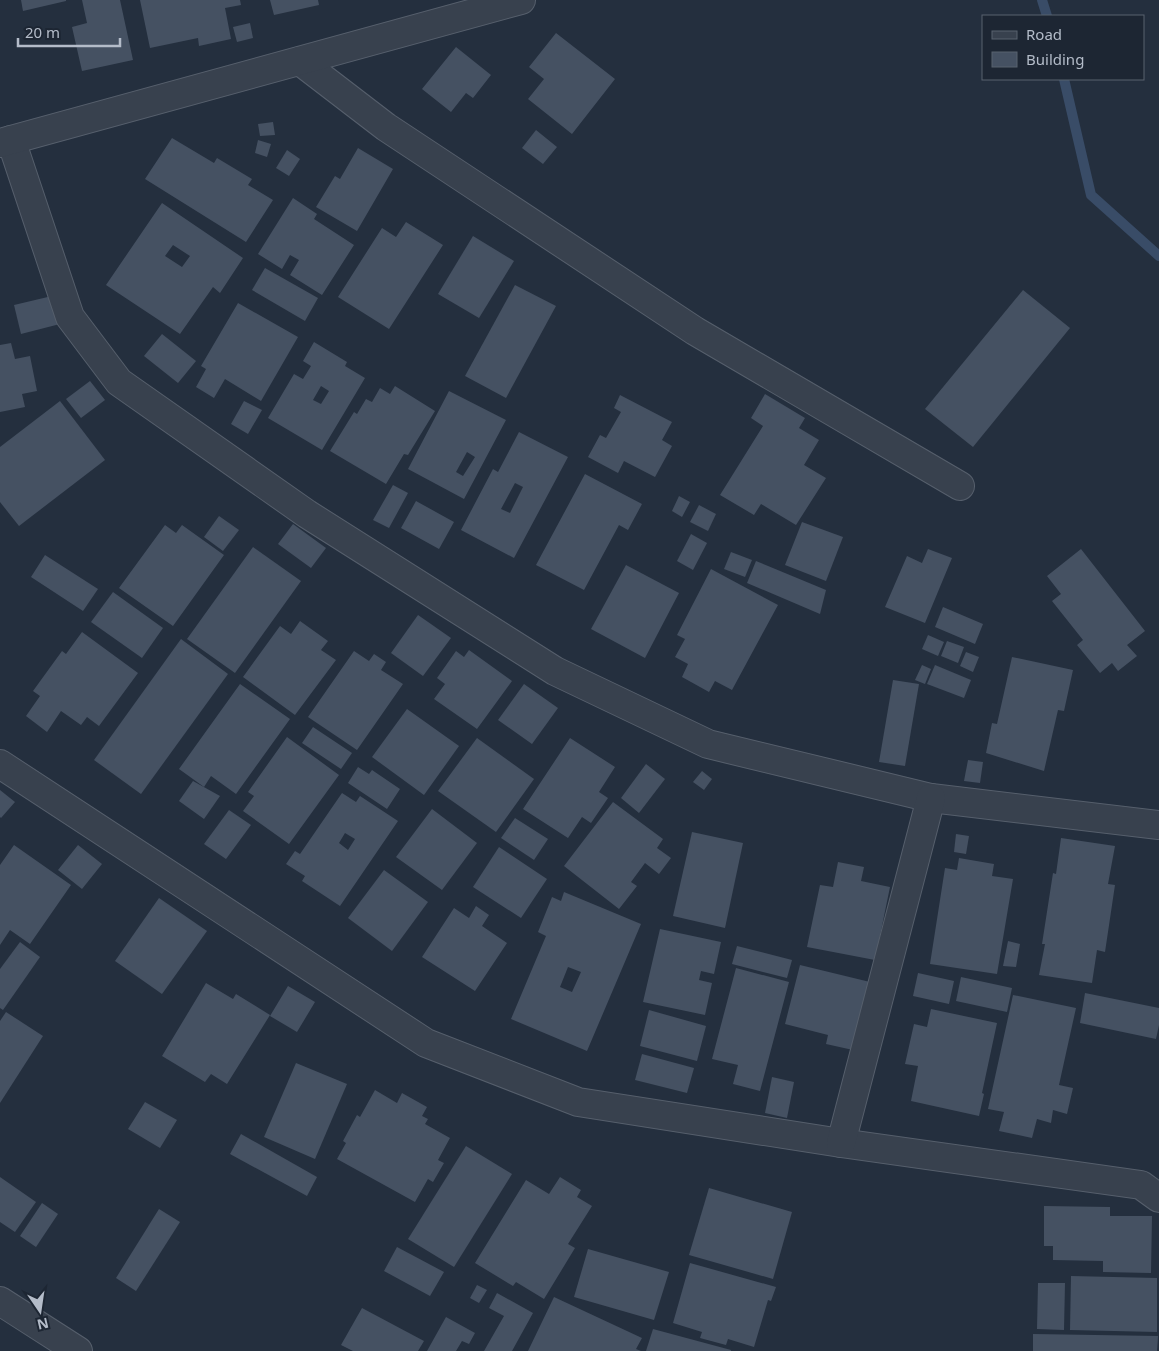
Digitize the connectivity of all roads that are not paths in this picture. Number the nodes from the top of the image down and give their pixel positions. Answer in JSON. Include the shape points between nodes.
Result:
{"nodes":[{"id":1,"x":521,"y":0,"type":"edge"},
{"id":2,"x":300,"y":61,"type":"junction"},
{"id":3,"x":5,"y":142,"type":"edge"},
{"id":4,"x":960,"y":486,"type":"dead end"},
{"id":5,"x":0,"y":764,"type":"edge"},
{"id":6,"x":931,"y":798,"type":"junction"},
{"id":7,"x":1159,"y":825,"type":"edge"},
{"id":8,"x":841,"y":1143,"type":"junction"},
{"id":9,"x":1159,"y":1198,"type":"edge"},
{"id":10,"x":0,"y":1301,"type":"edge"},
{"id":11,"x":78,"y":1351,"type":"edge"}],
"edges":[{"from":1,"to":2,"type":"street"},
{"from":2,"to":3,"type":"street"},
{"from":2,"to":4,"type":"street","via":[[386,127],[695,331]]},
{"from":3,"to":6,"type":"street","via":[[70,317],[119,382],[307,514],[555,671],[708,744]]},
{"from":5,"to":8,"type":"street","via":[[426,1043],[578,1102]]},
{"from":6,"to":7,"type":"street"},
{"from":6,"to":8,"type":"street"},
{"from":8,"to":9,"type":"street","via":[[1140,1185]]},
{"from":10,"to":11,"type":"street"}]}
